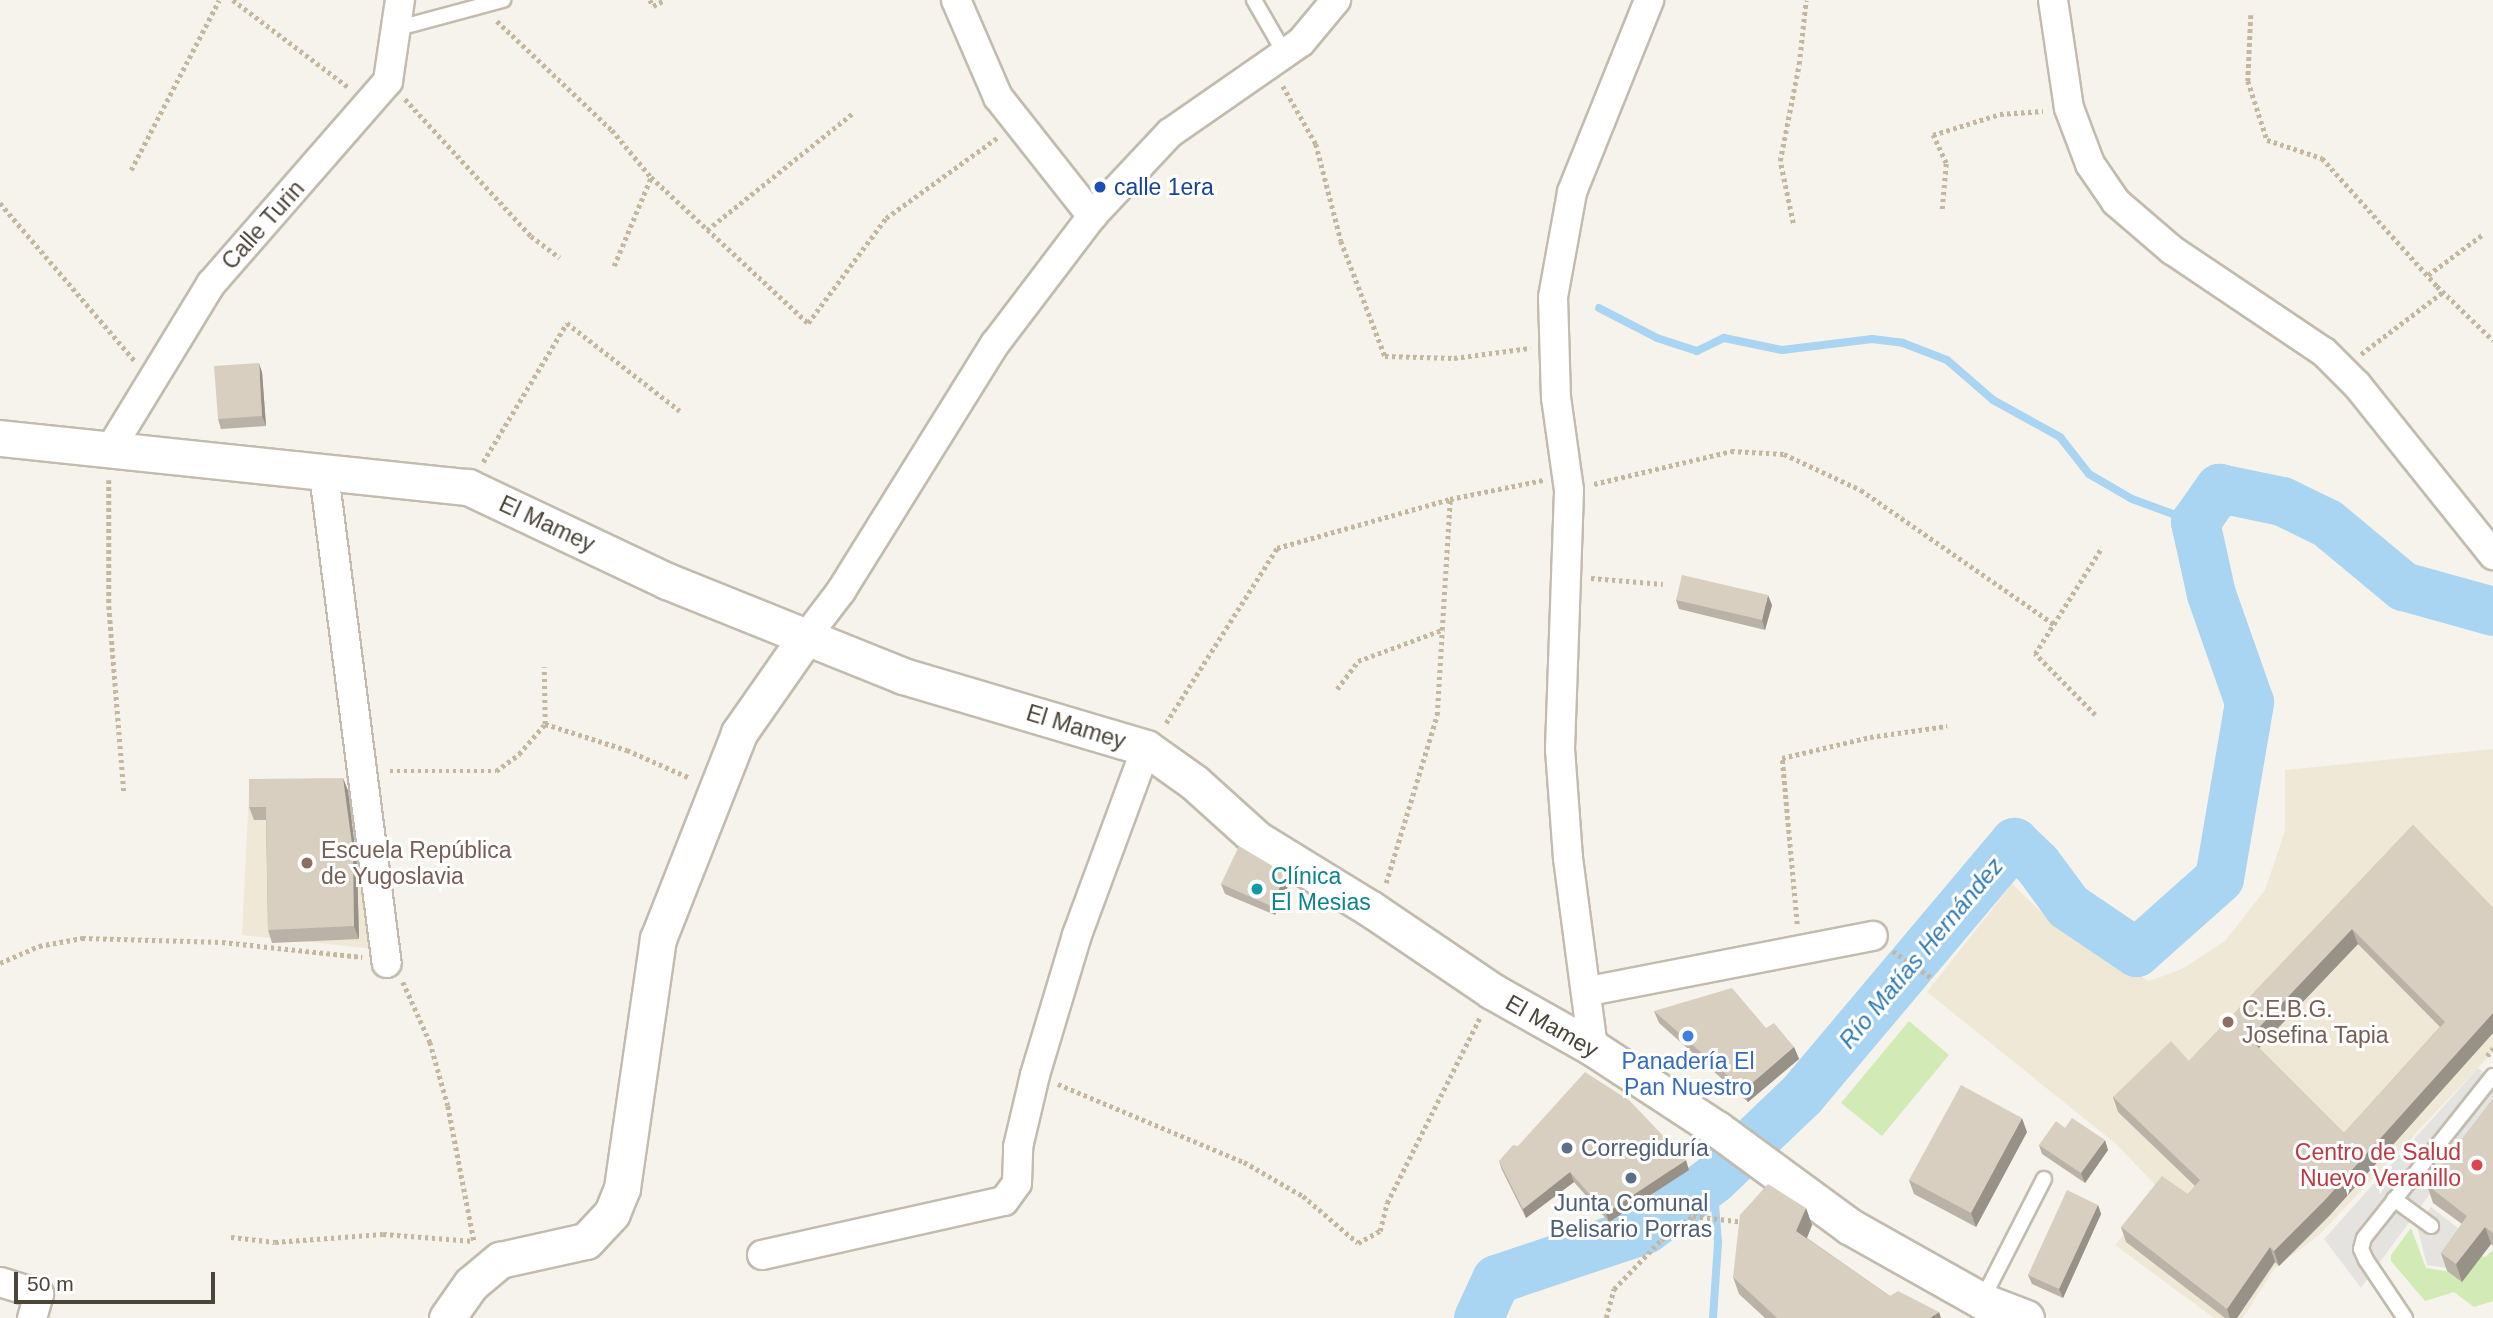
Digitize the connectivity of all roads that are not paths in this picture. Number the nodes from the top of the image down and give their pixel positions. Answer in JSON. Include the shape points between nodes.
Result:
{"nodes":[{"id":1,"x":503,"y":0,"type":"edge"},
{"id":2,"x":956,"y":0,"type":"edge"},
{"id":3,"x":1254,"y":0,"type":"edge"},
{"id":4,"x":1336,"y":0,"type":"edge"},
{"id":5,"x":1649,"y":0,"type":"edge"},
{"id":6,"x":2053,"y":0,"type":"edge"},
{"id":7,"x":399,"y":14,"type":"edge"},
{"id":8,"x":1277,"y":59,"type":"junction"},
{"id":9,"x":1092,"y":216,"type":"junction"},
{"id":10,"x":0,"y":438,"type":"edge"},
{"id":11,"x":109,"y":451,"type":"junction"},
{"id":12,"x":324,"y":474,"type":"junction"},
{"id":13,"x":2493,"y":555,"type":"edge"},
{"id":14,"x":806,"y":637,"type":"junction"},
{"id":15,"x":1156,"y":735,"type":"junction"},
{"id":16,"x":1873,"y":936,"type":"road end"},
{"id":17,"x":387,"y":963,"type":"road end"},
{"id":18,"x":1589,"y":990,"type":"junction"},
{"id":19,"x":1593,"y":1048,"type":"junction"},
{"id":20,"x":2493,"y":1076,"type":"edge"},
{"id":21,"x":2043,"y":1179,"type":"dead end"},
{"id":22,"x":2394,"y":1199,"type":"junction"},
{"id":23,"x":2431,"y":1226,"type":"dead end"},
{"id":24,"x":762,"y":1255,"type":"dead end"},
{"id":25,"x":0,"y":1282,"type":"edge"},
{"id":26,"x":1982,"y":1301,"type":"junction"},
{"id":27,"x":32,"y":1318,"type":"edge"},
{"id":28,"x":447,"y":1318,"type":"edge"},
{"id":29,"x":2026,"y":1318,"type":"edge"},
{"id":30,"x":2405,"y":1318,"type":"edge"}],
"edges":[{"from":1,"to":7,"type":"lane"},
{"from":2,"to":9,"type":"street","via":[[998,97]]},
{"from":3,"to":8,"type":"lane"},
{"from":4,"to":8,"type":"street","via":[[1313,33]]},
{"from":5,"to":18,"type":"street","via":[[1564,219],[1553,297],[1553,344],[1568,483],[1569,576],[1560,749],[1568,858]]},
{"from":6,"to":13,"type":"street","via":[[2069,108],[2090,164],[2133,220],[2310,340],[2341,369]]},
{"from":7,"to":11,"type":"street","name":"Calle Turin","via":[[388,81],[211,284]]},
{"from":8,"to":9,"type":"street","via":[[1170,133]]},
{"from":9,"to":14,"type":"street","via":[[995,344],[841,591]]},
{"from":10,"to":11,"type":"street","name":"El Mamey"},
{"from":11,"to":12,"type":"street","name":"El Mamey"},
{"from":12,"to":14,"type":"street","name":"El Mamey","via":[[382,475],[468,487],[667,581]]},
{"from":12,"to":17,"type":"street"},
{"from":14,"to":15,"type":"street","name":"El Mamey","via":[[903,676]]},
{"from":14,"to":28,"type":"street","via":[[751,713],[715,789],[658,939],[622,1188],[612,1213],[586,1241],[487,1251]]},
{"from":15,"to":19,"type":"street","name":"El Mamey","via":[[1195,783],[1257,839],[1492,991]]},
{"from":15,"to":24,"type":"street","via":[[1077,935],[1035,1075],[1018,1147],[1017,1183],[1004,1201]]},
{"from":16,"to":18,"type":"street"},
{"from":18,"to":19,"type":"street"},
{"from":19,"to":26,"type":"street","name":"El Mamey","via":[[1895,1255]]},
{"from":20,"to":22,"type":"lane"},
{"from":21,"to":26,"type":"lane"},
{"from":22,"to":23,"type":"lane"},
{"from":22,"to":30,"type":"lane","via":[[2364,1238],[2361,1250]]},
{"from":25,"to":27,"type":"street","via":[[39,1294]]},
{"from":26,"to":29,"type":"street","name":"El Mamey"}]}
